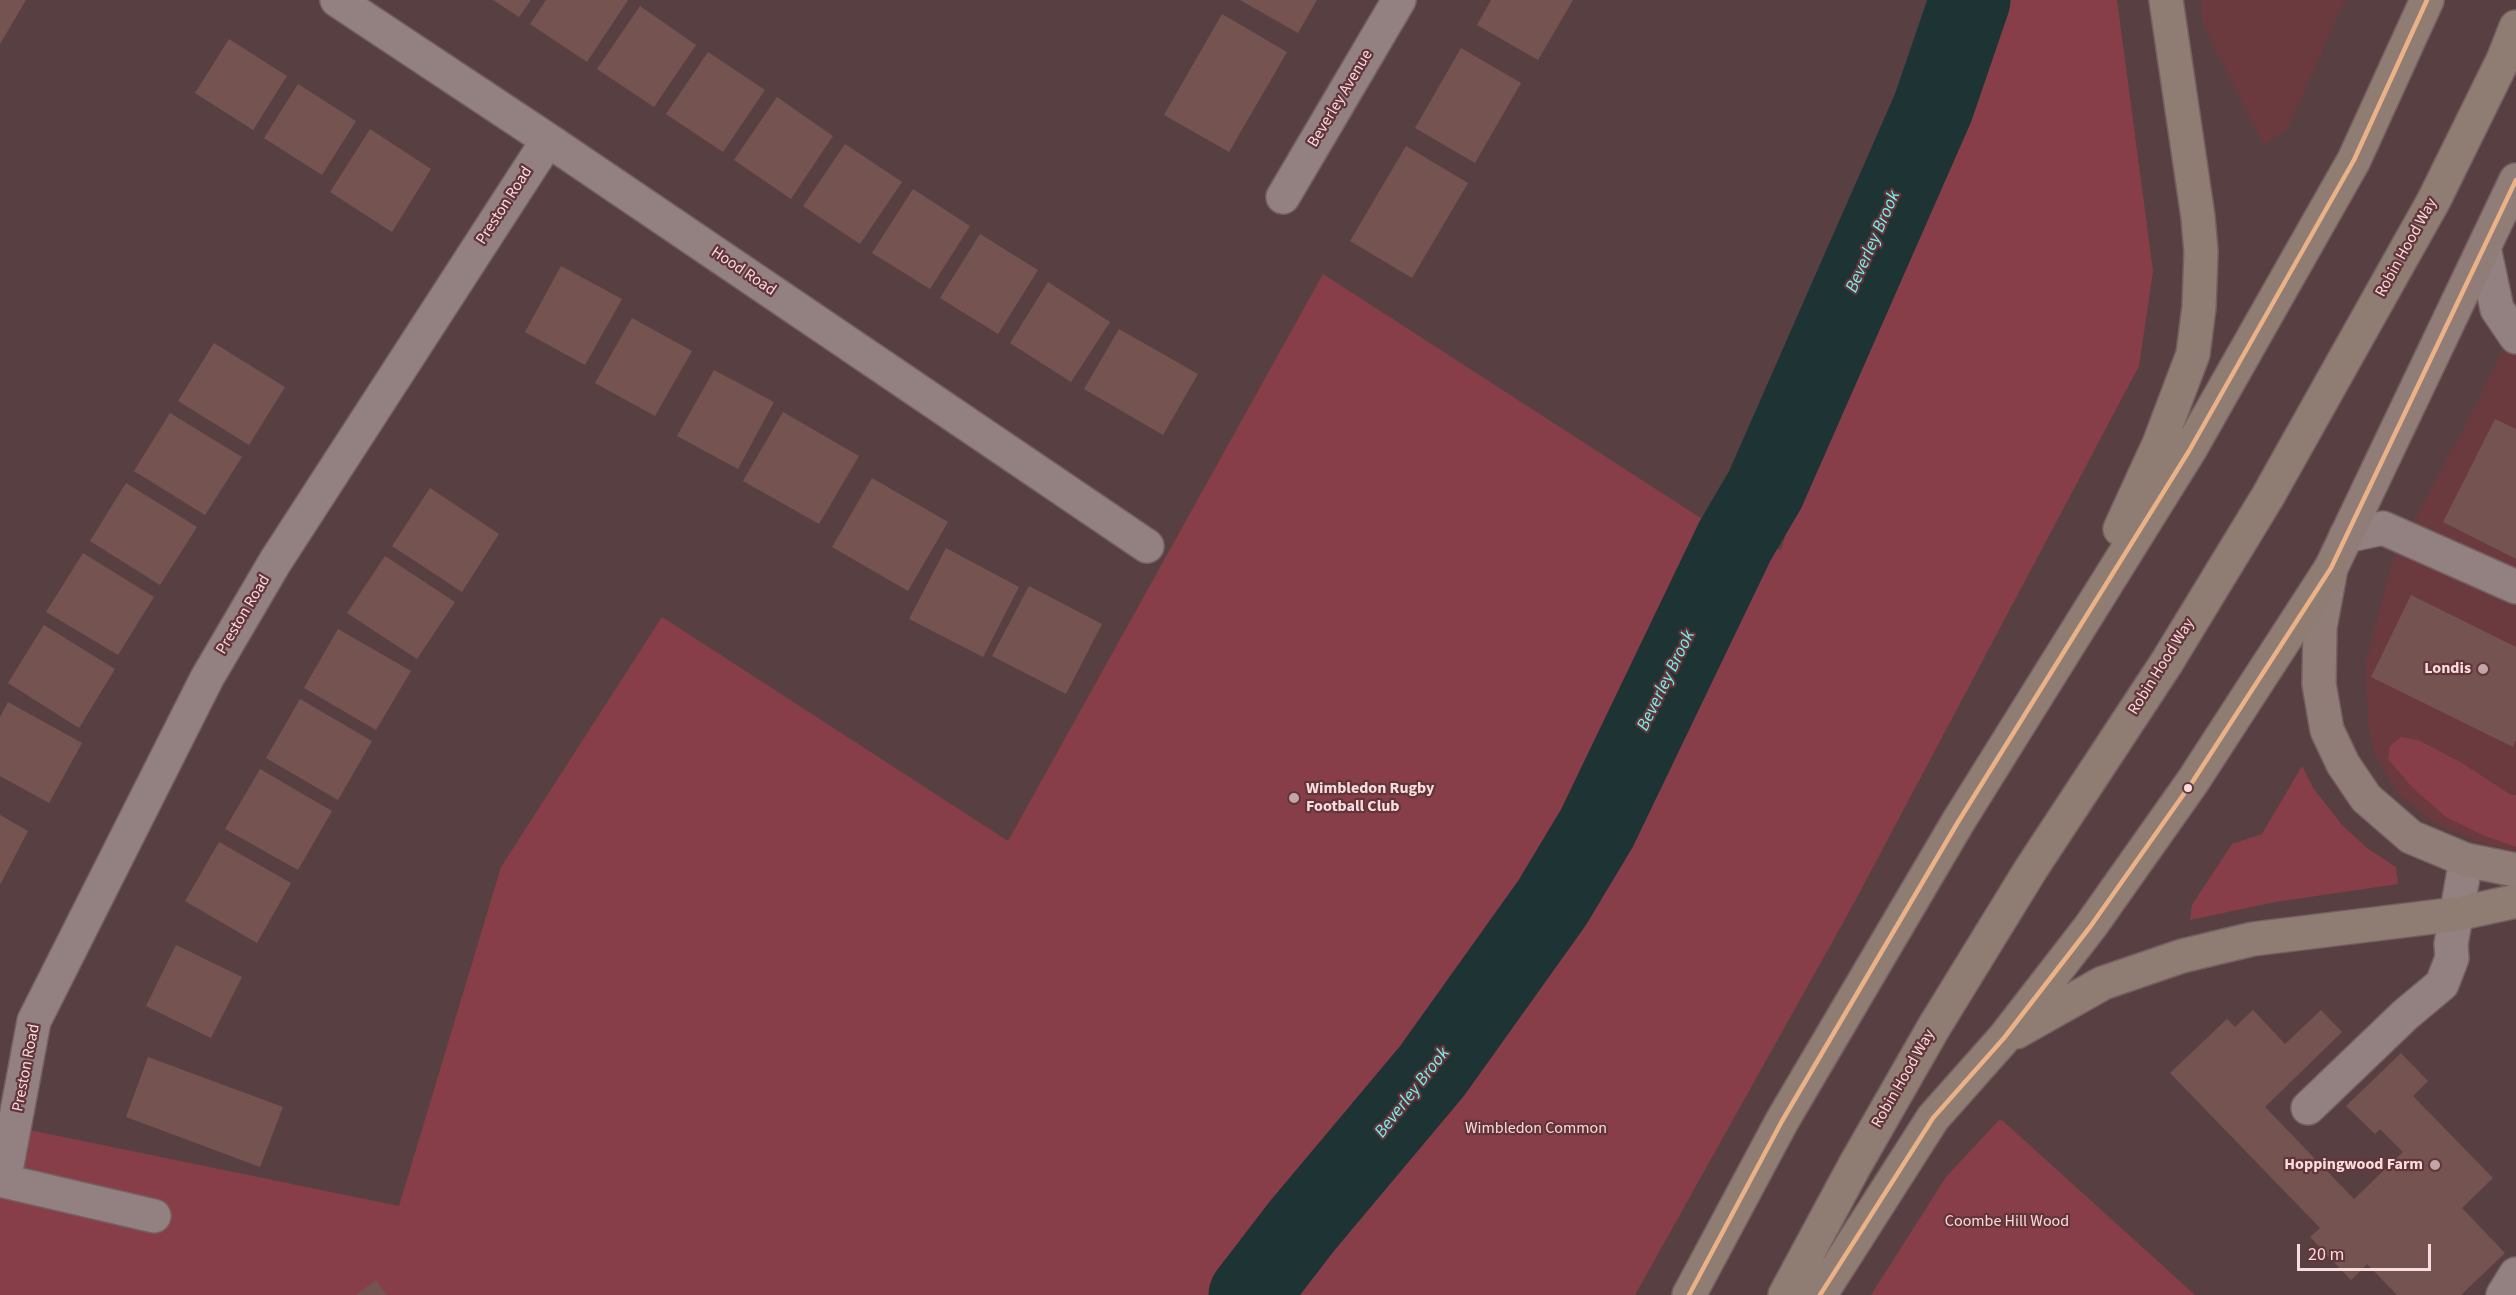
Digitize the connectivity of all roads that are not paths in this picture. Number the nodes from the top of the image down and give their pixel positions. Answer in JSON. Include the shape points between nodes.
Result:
{"nodes":[{"id":1,"x":337,"y":0,"type":"edge"},
{"id":2,"x":1399,"y":0,"type":"edge"},
{"id":3,"x":2166,"y":0,"type":"edge"},
{"id":4,"x":2426,"y":1,"type":"edge"},
{"id":5,"x":2516,"y":27,"type":"edge"},
{"id":6,"x":548,"y":140,"type":"junction"},
{"id":7,"x":2516,"y":180,"type":"edge"},
{"id":8,"x":1283,"y":197,"type":"dead end"},
{"id":9,"x":2484,"y":248,"type":"junction"},
{"id":10,"x":2516,"y":337,"type":"edge"},
{"id":11,"x":2346,"y":536,"type":"junction"},
{"id":12,"x":1147,"y":546,"type":"dead end"},
{"id":13,"x":2331,"y":568,"type":"junction"},
{"id":14,"x":2514,"y":582,"type":"edge"},
{"id":15,"x":2058,"y":662,"type":"junction"},
{"id":16,"x":2466,"y":860,"type":"junction"},
{"id":17,"x":2516,"y":870,"type":"edge"},
{"id":18,"x":2516,"y":901,"type":"edge"},
{"id":19,"x":2457,"y":914,"type":"junction"},
{"id":20,"x":2004,"y":1038,"type":"junction"},
{"id":21,"x":2308,"y":1108,"type":"dead end"},
{"id":22,"x":2,"y":1180,"type":"edge"},
{"id":23,"x":154,"y":1216,"type":"dead end"},
{"id":24,"x":2516,"y":1274,"type":"edge"},
{"id":25,"x":1689,"y":1295,"type":"edge"},
{"id":26,"x":1785,"y":1295,"type":"edge"},
{"id":27,"x":1820,"y":1295,"type":"edge"},
{"id":28,"x":2503,"y":1295,"type":"edge"}],
"edges":[{"from":1,"to":6,"type":"street","name":"Hood Road"},
{"from":2,"to":8,"type":"street","name":"Beverley Avenue"},
{"from":3,"to":15,"type":"highway","via":[[2201,252],[2193,354],[2159,444]]},
{"from":4,"to":15,"type":"highway","via":[[2354,160],[2189,451]]},
{"from":5,"to":26,"type":"highway","name":"Robin Hood Way","via":[[2434,200],[2268,496],[1934,1027]]},
{"from":6,"to":12,"type":"street","name":"Hood Road"},
{"from":6,"to":22,"type":"street","name":"Preston Road","via":[[275,562],[207,678],[34,1021]]},
{"from":7,"to":9,"type":"main road"},
{"from":9,"to":10,"type":"street","via":[[2497,309]]},
{"from":9,"to":11,"type":"main road"},
{"from":11,"to":13,"type":"main road"},
{"from":11,"to":14,"type":"street","via":[[2384,528]]},
{"from":13,"to":16,"type":"main road","via":[[2320,627],[2319,684],[2327,730],[2343,764],[2366,798],[2411,837]]},
{"from":13,"to":20,"type":"highway","via":[[2193,781],[2090,927]]},
{"from":15,"to":25,"type":"highway","via":[[1958,822],[1782,1121]]},
{"from":16,"to":17,"type":"main road"},
{"from":16,"to":19,"type":"street"},
{"from":18,"to":19,"type":"highway"},
{"from":19,"to":20,"type":"highway","via":[[2253,939],[2182,956],[2103,982]]},
{"from":19,"to":21,"type":"street","via":[[2452,958],[2442,984]]},
{"from":20,"to":27,"type":"highway","via":[[1932,1118]]},
{"from":22,"to":23,"type":"street"},
{"from":24,"to":28,"type":"street"}]}
